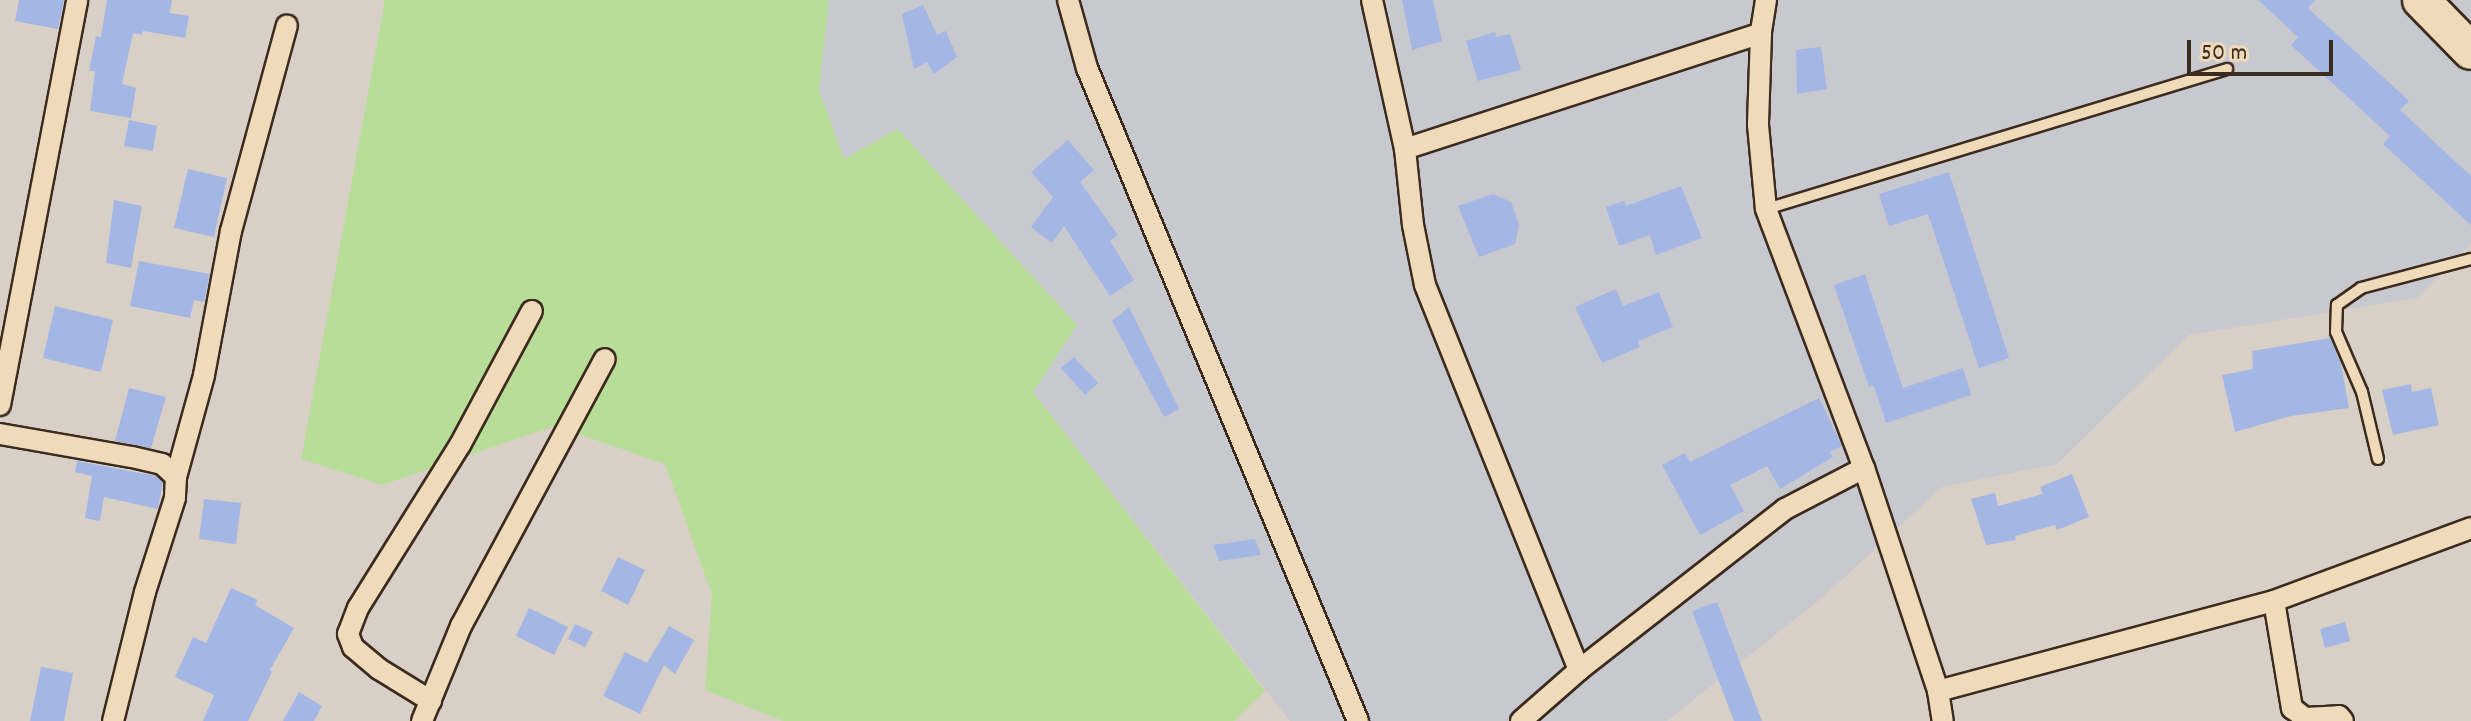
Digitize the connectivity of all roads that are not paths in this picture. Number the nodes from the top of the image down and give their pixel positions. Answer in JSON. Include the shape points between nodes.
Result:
{"nodes":[{"id":1,"x":77,"y":0,"type":"edge"},
{"id":2,"x":1068,"y":0,"type":"edge"},
{"id":3,"x":1372,"y":0,"type":"edge"},
{"id":4,"x":1766,"y":0,"type":"edge"},
{"id":5,"x":2421,"y":0,"type":"edge"},
{"id":6,"x":287,"y":25,"type":"dead end"},
{"id":7,"x":1761,"y":33,"type":"junction"},
{"id":8,"x":2471,"y":51,"type":"edge"},
{"id":9,"x":2227,"y":69,"type":"dead end"},
{"id":10,"x":1405,"y":149,"type":"junction"},
{"id":11,"x":1766,"y":209,"type":"junction"},
{"id":12,"x":2471,"y":259,"type":"edge"},
{"id":13,"x":532,"y":311,"type":"dead end"},
{"id":14,"x":605,"y":359,"type":"dead end"},
{"id":15,"x":0,"y":405,"type":"edge"},
{"id":16,"x":0,"y":434,"type":"edge"},
{"id":17,"x":2378,"y":459,"type":"dead end"},
{"id":18,"x":1864,"y":468,"type":"junction"},
{"id":19,"x":176,"y":477,"type":"junction"},
{"id":20,"x":2471,"y":528,"type":"edge"},
{"id":21,"x":2274,"y":601,"type":"junction"},
{"id":22,"x":1579,"y":670,"type":"junction"},
{"id":23,"x":1938,"y":691,"type":"junction"},
{"id":24,"x":431,"y":701,"type":"junction"},
{"id":25,"x":113,"y":721,"type":"edge"},
{"id":26,"x":422,"y":721,"type":"edge"},
{"id":27,"x":1358,"y":721,"type":"edge"},
{"id":28,"x":1521,"y":721,"type":"edge"},
{"id":29,"x":1943,"y":721,"type":"edge"},
{"id":30,"x":2343,"y":721,"type":"edge"}],
"edges":[{"from":1,"to":15,"type":"street"},
{"from":2,"to":27,"type":"street","via":[[1087,68]]},
{"from":3,"to":10,"type":"street"},
{"from":4,"to":7,"type":"street"},
{"from":5,"to":8,"type":"highway"},
{"from":6,"to":19,"type":"street","via":[[231,231],[204,375]]},
{"from":7,"to":10,"type":"street"},
{"from":7,"to":11,"type":"street","via":[[1758,125]]},
{"from":9,"to":11,"type":"lane"},
{"from":10,"to":22,"type":"street","via":[[1425,285]]},
{"from":11,"to":18,"type":"street"},
{"from":12,"to":17,"type":"lane","via":[[2361,288],[2337,305],[2336,332],[2362,392]]},
{"from":13,"to":24,"type":"street","via":[[460,445],[358,608],[348,634],[353,647],[379,669]]},
{"from":14,"to":24,"type":"street","via":[[461,626]]},
{"from":16,"to":19,"type":"street","via":[[162,464]]},
{"from":18,"to":22,"type":"street","via":[[1785,509]]},
{"from":18,"to":23,"type":"street"},
{"from":19,"to":25,"type":"street","via":[[175,498]]},
{"from":20,"to":21,"type":"street"},
{"from":21,"to":23,"type":"street"},
{"from":21,"to":30,"type":"street","via":[[2292,708],[2305,718],[2339,716]]},
{"from":22,"to":28,"type":"street"},
{"from":23,"to":29,"type":"street"},
{"from":24,"to":26,"type":"street"}]}
